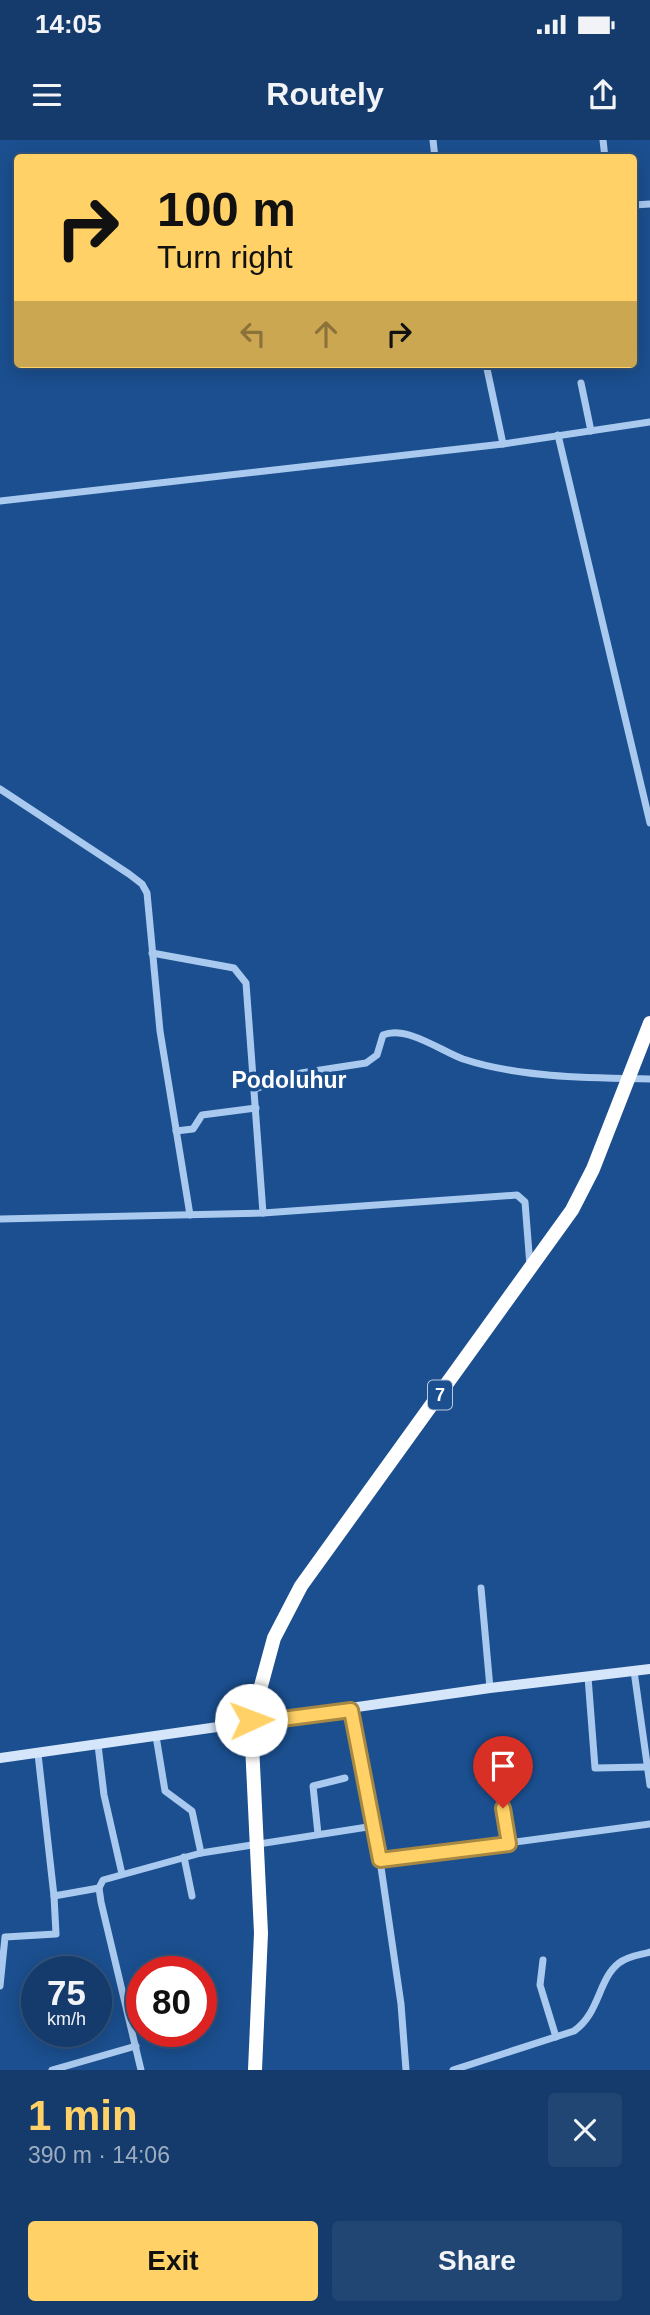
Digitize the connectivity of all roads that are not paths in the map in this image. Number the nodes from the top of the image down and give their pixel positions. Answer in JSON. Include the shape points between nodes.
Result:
{"nodes":[{"id":1,"x":487,"y":368,"type":"edge"},
{"id":2,"x":581,"y":383,"type":"dead end"},
{"id":3,"x":650,"y":422,"type":"edge"},
{"id":4,"x":591,"y":431,"type":"junction"},
{"id":5,"x":558,"y":435,"type":"junction"},
{"id":6,"x":503,"y":444,"type":"junction"},
{"id":7,"x":0,"y":501,"type":"edge"},
{"id":8,"x":0,"y":789,"type":"edge"},
{"id":9,"x":650,"y":823,"type":"edge"},
{"id":10,"x":152,"y":953,"type":"junction"},
{"id":11,"x":650,"y":1023,"type":"edge"},
{"id":12,"x":630,"y":1077,"type":"junction"},
{"id":13,"x":650,"y":1079,"type":"edge"},
{"id":14,"x":255,"y":1089,"type":"junction"},
{"id":15,"x":256,"y":1108,"type":"junction"},
{"id":16,"x":176,"y":1131,"type":"junction"},
{"id":17,"x":263,"y":1213,"type":"junction"},
{"id":18,"x":190,"y":1215,"type":"junction"},
{"id":19,"x":0,"y":1219,"type":"edge"},
{"id":20,"x":530,"y":1271,"type":"junction"},
{"id":21,"x":481,"y":1588,"type":"dead end"},
{"id":22,"x":650,"y":1669,"type":"edge"},
{"id":23,"x":634,"y":1671,"type":"junction"},
{"id":24,"x":588,"y":1676,"type":"junction"},
{"id":25,"x":489,"y":1688,"type":"junction"},
{"id":26,"x":351,"y":1710,"type":"junction"},
{"id":27,"x":251,"y":1719,"type":"junction"},
{"id":28,"x":156,"y":1736,"type":"junction"},
{"id":29,"x":508,"y":1744,"type":"dead end"},
{"id":30,"x":98,"y":1745,"type":"junction"},
{"id":31,"x":38,"y":1754,"type":"junction"},
{"id":32,"x":0,"y":1758,"type":"edge"},
{"id":33,"x":646,"y":1767,"type":"junction"},
{"id":34,"x":345,"y":1778,"type":"dead end"},
{"id":35,"x":650,"y":1785,"type":"edge"},
{"id":36,"x":650,"y":1824,"type":"edge"},
{"id":37,"x":374,"y":1826,"type":"junction"},
{"id":38,"x":318,"y":1834,"type":"junction"},
{"id":39,"x":509,"y":1844,"type":"junction"},
{"id":40,"x":258,"y":1846,"type":"junction"},
{"id":41,"x":201,"y":1853,"type":"junction"},
{"id":42,"x":184,"y":1857,"type":"junction"},
{"id":43,"x":380,"y":1860,"type":"junction"},
{"id":44,"x":122,"y":1874,"type":"junction"},
{"id":45,"x":99,"y":1888,"type":"junction"},
{"id":46,"x":54,"y":1896,"type":"junction"},
{"id":47,"x":192,"y":1896,"type":"dead end"},
{"id":48,"x":650,"y":1952,"type":"edge"},
{"id":49,"x":543,"y":1960,"type":"dead end"},
{"id":50,"x":0,"y":1986,"type":"edge"},
{"id":51,"x":126,"y":2003,"type":"edge"},
{"id":52,"x":556,"y":2037,"type":"junction"},
{"id":53,"x":132,"y":2047,"type":"edge"},
{"id":54,"x":136,"y":2047,"type":"edge"},
{"id":55,"x":52,"y":2070,"type":"edge"},
{"id":56,"x":141,"y":2070,"type":"edge"},
{"id":57,"x":255,"y":2070,"type":"edge"},
{"id":58,"x":405,"y":2070,"type":"edge"},
{"id":59,"x":453,"y":2070,"type":"edge"}],
"edges":[{"from":1,"to":6,"type":"street"},
{"from":2,"to":4,"type":"street"},
{"from":3,"to":4,"type":"street"},
{"from":4,"to":5,"type":"street"},
{"from":5,"to":6,"type":"street"},
{"from":5,"to":9,"type":"street"},
{"from":6,"to":7,"type":"street"},
{"from":8,"to":10,"type":"street","via":[[142,884],[147,893]]},
{"from":10,"to":14,"type":"street","via":[[234,968],[244,977]]},
{"from":10,"to":16,"type":"street"},
{"from":11,"to":12,"type":"highway","number":"7"},
{"from":12,"to":13,"type":"street"},
{"from":12,"to":14,"type":"street","via":[[487,1065],[398,1032],[383,1035],[377,1055],[366,1063],[301,1073]]},
{"from":12,"to":20,"type":"highway","number":"7","via":[[572,1210]]},
{"from":14,"to":15,"type":"street"},
{"from":15,"to":16,"type":"street","via":[[202,1115],[194,1129]]},
{"from":15,"to":17,"type":"street"},
{"from":16,"to":18,"type":"street"},
{"from":17,"to":18,"type":"street"},
{"from":17,"to":20,"type":"street","via":[[517,1195],[525,1202]]},
{"from":18,"to":19,"type":"street"},
{"from":20,"to":27,"type":"highway","number":"7","via":[[301,1586],[274,1637]]},
{"from":21,"to":25,"type":"street"},
{"from":22,"to":23,"type":"street"},
{"from":23,"to":24,"type":"street"},
{"from":23,"to":33,"type":"street"},
{"from":24,"to":25,"type":"street"},
{"from":24,"to":33,"type":"street","via":[[595,1768]]},
{"from":25,"to":26,"type":"street"},
{"from":26,"to":27,"type":"street"},
{"from":26,"to":37,"type":"street"},
{"from":27,"to":28,"type":"street"},
{"from":27,"to":40,"type":"highway","number":"7","via":[[251,1783]]},
{"from":28,"to":30,"type":"street"},
{"from":28,"to":41,"type":"street","via":[[165,1791],[192,1811]]},
{"from":29,"to":39,"type":"street","via":[[511,1773],[503,1808]]},
{"from":30,"to":31,"type":"street"},
{"from":30,"to":44,"type":"street"},
{"from":31,"to":32,"type":"street"},
{"from":31,"to":46,"type":"street"},
{"from":33,"to":35,"type":"street"},
{"from":34,"to":38,"type":"street","via":[[313,1786]]},
{"from":36,"to":39,"type":"street"},
{"from":37,"to":38,"type":"street"},
{"from":37,"to":43,"type":"street"},
{"from":38,"to":40,"type":"street"},
{"from":39,"to":43,"type":"street"},
{"from":40,"to":41,"type":"street"},
{"from":40,"to":57,"type":"highway","number":"7","via":[[261,1933]]},
{"from":41,"to":42,"type":"street"},
{"from":42,"to":44,"type":"street"},
{"from":42,"to":47,"type":"street"},
{"from":43,"to":58,"type":"street","via":[[401,2004]]},
{"from":44,"to":45,"type":"street","via":[[103,1880]]},
{"from":45,"to":46,"type":"street"},
{"from":45,"to":51,"type":"street"},
{"from":46,"to":50,"type":"street","via":[[57,1933],[4,1938]]},
{"from":48,"to":52,"type":"street","via":[[621,1961],[612,1969],[585,2024]]},
{"from":49,"to":52,"type":"street","via":[[540,1985]]},
{"from":52,"to":59,"type":"street"},
{"from":53,"to":55,"type":"street"},
{"from":54,"to":56,"type":"street"}]}
